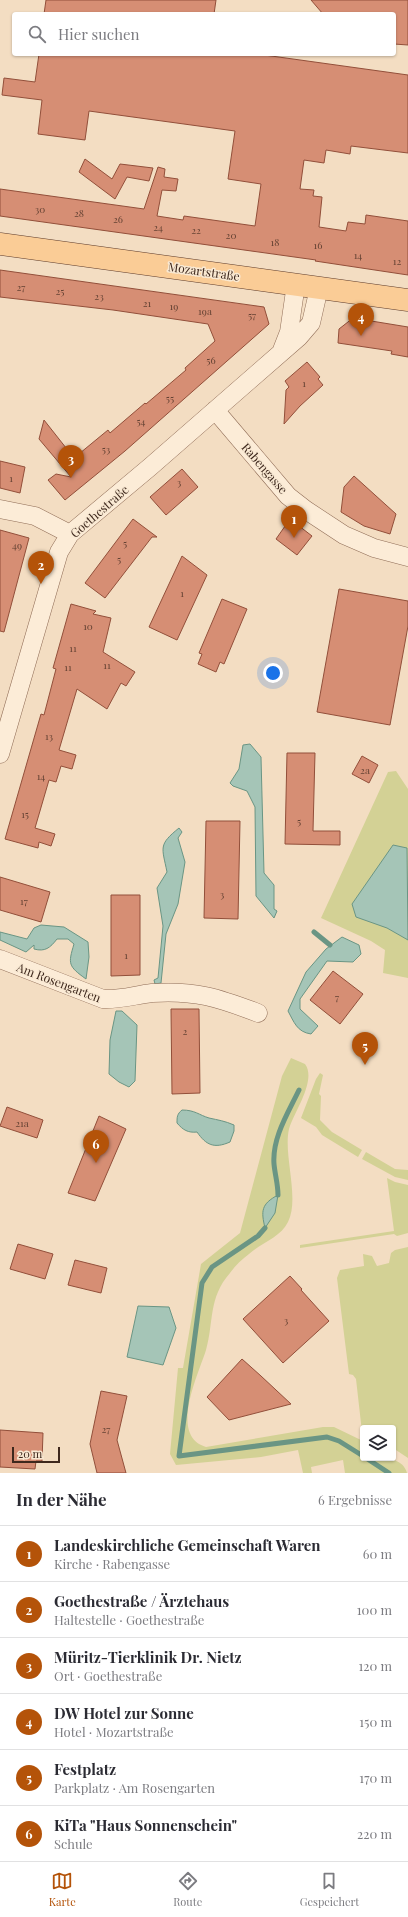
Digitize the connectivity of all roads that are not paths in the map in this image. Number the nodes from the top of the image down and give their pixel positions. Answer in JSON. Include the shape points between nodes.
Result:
{"nodes":[{"id":1,"x":0,"y":244,"type":"edge"},
{"id":2,"x":296,"y":284,"type":"junction"},
{"id":3,"x":319,"y":288,"type":"junction"},
{"id":4,"x":408,"y":300,"type":"edge"},
{"id":5,"x":282,"y":350,"type":"junction"},
{"id":6,"x":215,"y":410,"type":"junction"},
{"id":7,"x":0,"y":509,"type":"edge"},
{"id":8,"x":70,"y":534,"type":"junction"},
{"id":9,"x":408,"y":557,"type":"edge"},
{"id":10,"x":0,"y":754,"type":"edge"},
{"id":11,"x":0,"y":959,"type":"edge"},
{"id":12,"x":258,"y":1013,"type":"dead end"}],
"edges":[{"from":1,"to":2,"type":"main road","name":"Mozartstraße"},
{"from":2,"to":3,"type":"main road","name":"Mozartstraße"},
{"from":2,"to":5,"type":"street","name":"Goethestraße","via":[[289,332]]},
{"from":3,"to":4,"type":"main road","name":"Mozartstraße"},
{"from":3,"to":5,"type":"street","name":"Goethestraße","via":[[312,323]]},
{"from":5,"to":6,"type":"street","name":"Goethestraße"},
{"from":6,"to":8,"type":"street","name":"Goethestraße"},
{"from":6,"to":9,"type":"street","name":"Rabengasse","via":[[288,496],[306,510],[344,535],[374,548]]},
{"from":7,"to":8,"type":"street","via":[[34,516]]},
{"from":8,"to":10,"type":"street","name":"Goethestraße","via":[[59,552]]},
{"from":11,"to":12,"type":"street","name":"Am Rosengarten","via":[[103,999],[183,992],[221,999]]}]}
